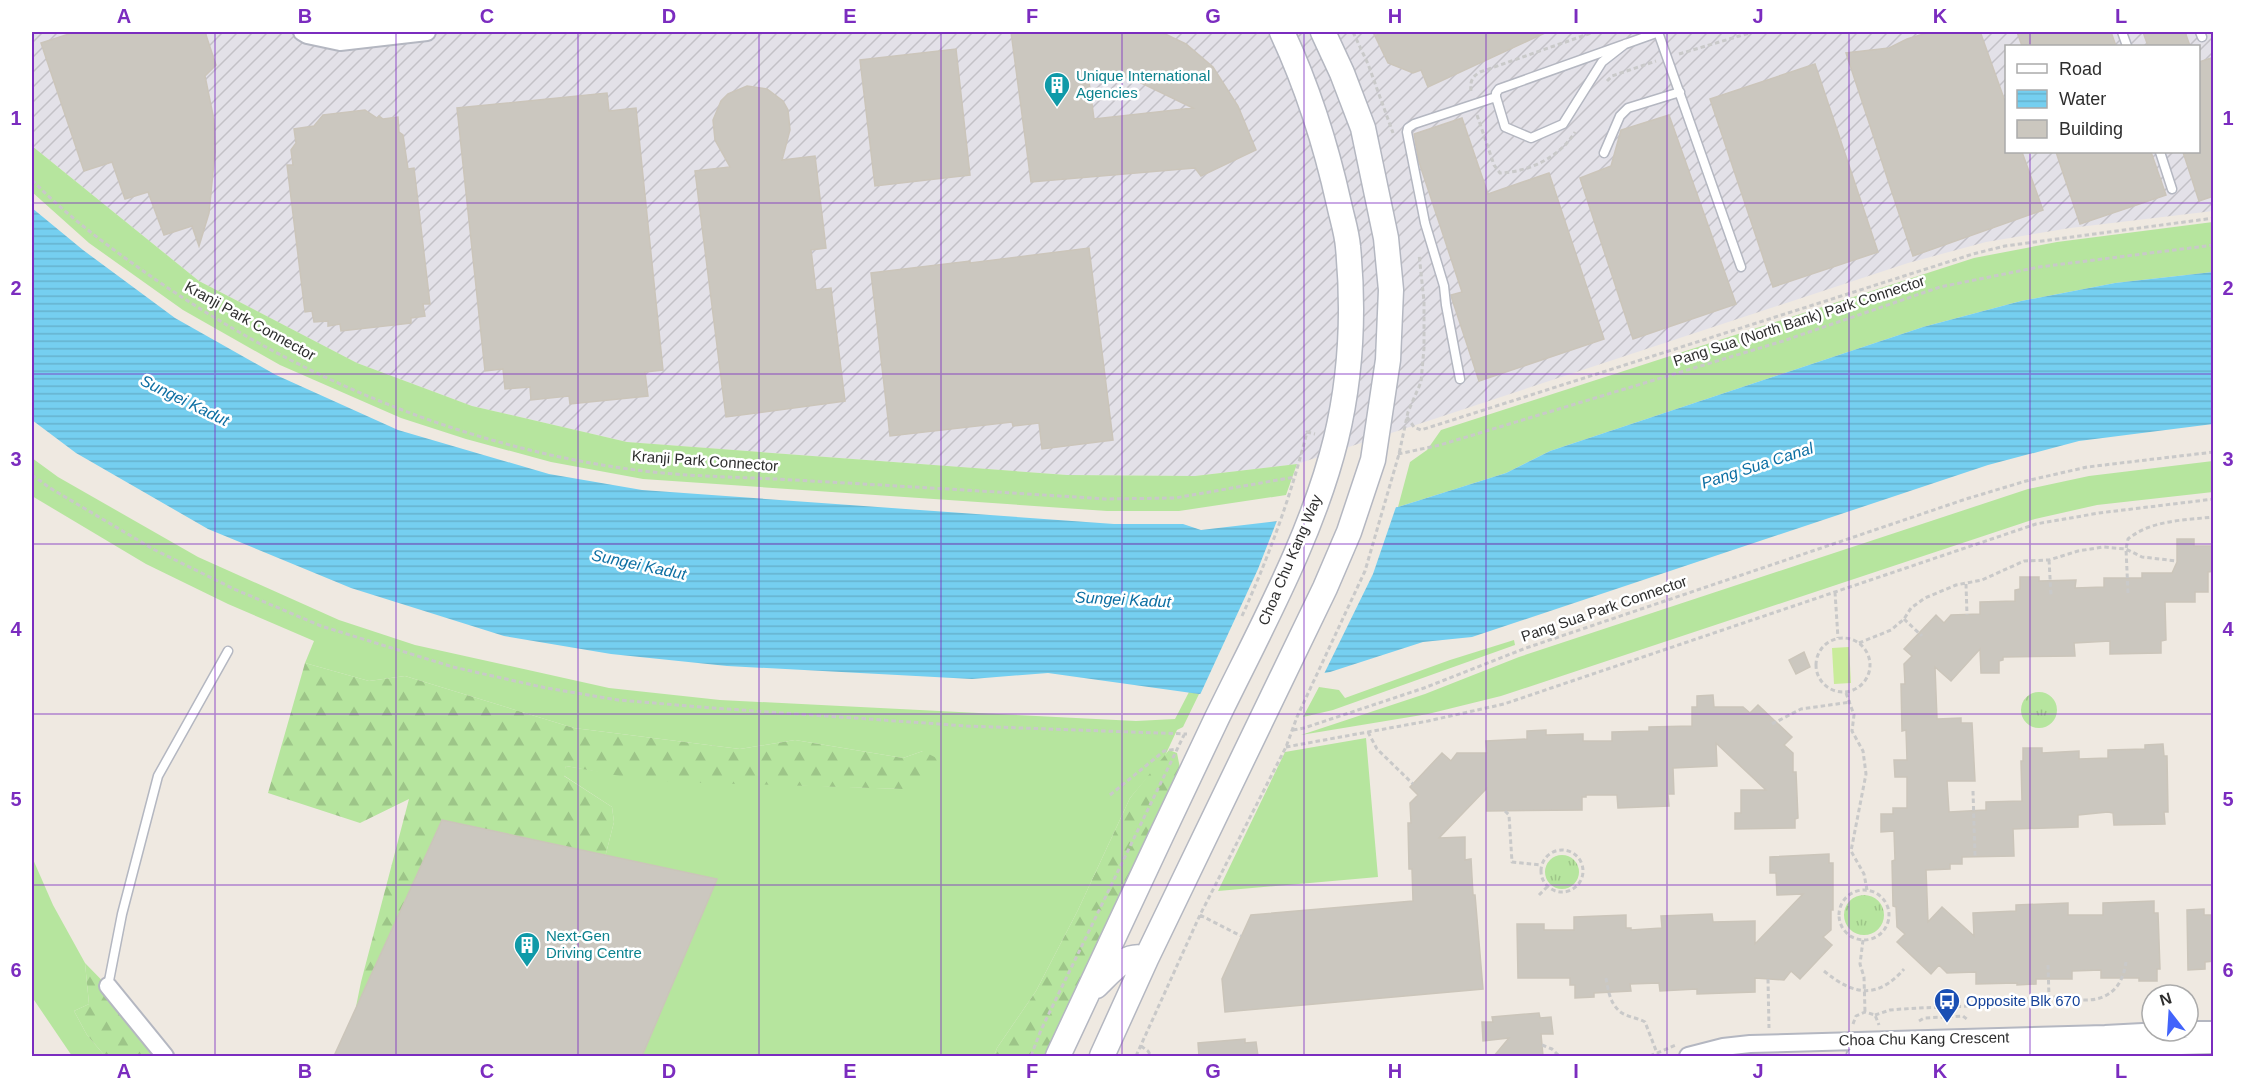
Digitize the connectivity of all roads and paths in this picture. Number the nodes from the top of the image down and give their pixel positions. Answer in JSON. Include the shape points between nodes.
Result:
{"nodes":[{"id":1,"x":302,"y":32,"type":"edge"},
{"id":2,"x":427,"y":32,"type":"edge"},
{"id":3,"x":1282,"y":32,"type":"edge"},
{"id":4,"x":1323,"y":32,"type":"edge"},
{"id":5,"x":1594,"y":32,"type":"edge"},
{"id":6,"x":1659,"y":32,"type":"edge"},
{"id":7,"x":1753,"y":32,"type":"edge"},
{"id":8,"x":1625,"y":44,"type":"junction"},
{"id":9,"x":1668,"y":57,"type":"junction"},
{"id":10,"x":1601,"y":87,"type":"dead end"},
{"id":11,"x":1680,"y":92,"type":"junction"},
{"id":12,"x":1496,"y":97,"type":"junction"},
{"id":13,"x":1474,"y":105,"type":"junction"},
{"id":14,"x":1578,"y":127,"type":"dead end"},
{"id":15,"x":1604,"y":153,"type":"dead end"},
{"id":16,"x":2160,"y":153,"type":"edge"},
{"id":17,"x":32,"y":180,"type":"edge"},
{"id":18,"x":2172,"y":189,"type":"dead end"},
{"id":19,"x":2214,"y":218,"type":"edge"},
{"id":20,"x":2214,"y":245,"type":"edge"},
{"id":21,"x":1741,"y":267,"type":"dead end"},
{"id":22,"x":1460,"y":379,"type":"dead end"},
{"id":23,"x":1408,"y":412,"type":"dead end"},
{"id":24,"x":1407,"y":417,"type":"junction"},
{"id":25,"x":1306,"y":432,"type":"dead end"},
{"id":26,"x":2214,"y":452,"type":"edge"},
{"id":27,"x":1399,"y":454,"type":"junction"},
{"id":28,"x":32,"y":475,"type":"edge"},
{"id":29,"x":1295,"y":477,"type":"junction"},
{"id":30,"x":2214,"y":499,"type":"edge"},
{"id":31,"x":2214,"y":517,"type":"edge"},
{"id":32,"x":2126,"y":549,"type":"junction"},
{"id":33,"x":2049,"y":560,"type":"junction"},
{"id":34,"x":2177,"y":561,"type":"dead end"},
{"id":35,"x":1966,"y":584,"type":"junction"},
{"id":36,"x":1835,"y":591,"type":"junction"},
{"id":37,"x":2128,"y":593,"type":"dead end"},
{"id":38,"x":2051,"y":595,"type":"dead end"},
{"id":39,"x":1967,"y":615,"type":"dead end"},
{"id":40,"x":1904,"y":619,"type":"junction"},
{"id":41,"x":1238,"y":625,"type":"dead end"},
{"id":42,"x":1922,"y":636,"type":"dead end"},
{"id":43,"x":1838,"y":638,"type":"junction"},
{"id":44,"x":1859,"y":643,"type":"junction"},
{"id":45,"x":228,"y":651,"type":"dead end"},
{"id":46,"x":1846,"y":693,"type":"junction"},
{"id":47,"x":1851,"y":702,"type":"junction"},
{"id":48,"x":1189,"y":724,"type":"dead end"},
{"id":49,"x":1772,"y":724,"type":"dead end"},
{"id":50,"x":1293,"y":730,"type":"junction"},
{"id":51,"x":1368,"y":732,"type":"junction"},
{"id":52,"x":1202,"y":733,"type":"junction"},
{"id":53,"x":1286,"y":747,"type":"junction"},
{"id":54,"x":1176,"y":749,"type":"junction"},
{"id":55,"x":1413,"y":784,"type":"dead end"},
{"id":56,"x":1973,"y":791,"type":"dead end"},
{"id":57,"x":1110,"y":795,"type":"dead end"},
{"id":58,"x":1506,"y":811,"type":"dead end"},
{"id":59,"x":1975,"y":856,"type":"dead end"},
{"id":60,"x":1542,"y":865,"type":"junction"},
{"id":61,"x":1547,"y":887,"type":"junction"},
{"id":62,"x":1867,"y":890,"type":"junction"},
{"id":63,"x":1539,"y":895,"type":"dead end"},
{"id":64,"x":1200,"y":915,"type":"junction"},
{"id":65,"x":1241,"y":936,"type":"dead end"},
{"id":66,"x":1863,"y":940,"type":"junction"},
{"id":67,"x":1146,"y":959,"type":"junction"},
{"id":68,"x":2126,"y":962,"type":"dead end"},
{"id":69,"x":2049,"y":965,"type":"dead end"},
{"id":70,"x":1905,"y":969,"type":"dead end"},
{"id":71,"x":1824,"y":971,"type":"dead end"},
{"id":72,"x":1606,"y":978,"type":"dead end"},
{"id":73,"x":1768,"y":979,"type":"dead end"},
{"id":74,"x":108,"y":986,"type":"joint"},
{"id":75,"x":1865,"y":992,"type":"junction"},
{"id":76,"x":1086,"y":997,"type":"junction"},
{"id":77,"x":2049,"y":997,"type":"junction"},
{"id":78,"x":1865,"y":1012,"type":"junction"},
{"id":79,"x":1875,"y":1016,"type":"junction"},
{"id":80,"x":1879,"y":1025,"type":"dead end"},
{"id":81,"x":1852,"y":1026,"type":"dead end"},
{"id":82,"x":1769,"y":1029,"type":"dead end"},
{"id":83,"x":2140,"y":1032,"type":"edge"},
{"id":84,"x":2214,"y":1045,"type":"edge"},
{"id":85,"x":1141,"y":1046,"type":"junction"},
{"id":86,"x":1542,"y":1046,"type":"dead end"},
{"id":87,"x":1657,"y":1053,"type":"dead end"},
{"id":88,"x":165,"y":1056,"type":"edge"},
{"id":89,"x":1031,"y":1056,"type":"edge"},
{"id":90,"x":1058,"y":1056,"type":"edge"},
{"id":91,"x":1102,"y":1056,"type":"edge"},
{"id":92,"x":1136,"y":1056,"type":"edge"},
{"id":93,"x":1151,"y":1056,"type":"edge"},
{"id":94,"x":1560,"y":1056,"type":"edge"},
{"id":95,"x":1688,"y":1056,"type":"edge"},
{"id":96,"x":1855,"y":1056,"type":"edge"}],
"edges":[{"from":1,"to":2,"type":"street","via":[[340,42]]},
{"from":3,"to":52,"type":"main road","name":"Choa Chu Kang Way","via":[[1315,117],[1348,245],[1348,371],[1336,437],[1305,530],[1281,587]]},
{"from":4,"to":67,"type":"main road","via":[[1364,128],[1386,238],[1390,290],[1388,360],[1372,460],[1329,579]]},
{"from":5,"to":13,"type":"path","via":[[1473,76],[1470,84]]},
{"from":6,"to":8,"type":"lane"},
{"from":6,"to":9,"type":"lane"},
{"from":7,"to":9,"type":"path"},
{"from":8,"to":12,"type":"lane","via":[[1499,89]]},
{"from":8,"to":12,"type":"lane","via":[[1602,62],[1563,124],[1531,138],[1505,127]]},
{"from":9,"to":10,"type":"path","via":[[1612,76]]},
{"from":9,"to":11,"type":"lane"},
{"from":11,"to":15,"type":"lane","via":[[1628,108],[1620,116]]},
{"from":11,"to":21,"type":"lane"},
{"from":12,"to":13,"type":"lane"},
{"from":13,"to":14,"type":"path","via":[[1500,174],[1550,159]]},
{"from":13,"to":22,"type":"lane","via":[[1414,124],[1407,132],[1425,223],[1444,286]]},
{"from":16,"to":18,"type":"lane"},
{"from":17,"to":29,"type":"path","name":"Kranji Park Connector","via":[[95,236],[180,297],[286,359],[403,410],[551,455],[644,471],[1105,499],[1175,498]]},
{"from":19,"to":24,"type":"path","via":[[2026,243],[1974,254],[1421,430],[1414,428]]},
{"from":20,"to":27,"type":"path","name":"Pang Sua (North Bank) Park Connector","via":[[2039,267],[1940,287],[1783,341]]},
{"from":23,"to":24,"type":"path"},
{"from":24,"to":27,"type":"path"},
{"from":25,"to":29,"type":"path"},
{"from":26,"to":50,"type":"path","name":"Pang Sua Park Connector","via":[[2087,468],[1966,499]]},
{"from":27,"to":50,"type":"path","via":[[1365,571]]},
{"from":28,"to":52,"type":"path","via":[[153,549],[321,627],[453,667],[546,688],[618,700],[967,726]]},
{"from":29,"to":41,"type":"path","via":[[1263,571]]},
{"from":30,"to":36,"type":"path","via":[[2036,524]]},
{"from":31,"to":32,"type":"path","via":[[2144,529],[2128,539]]},
{"from":32,"to":33,"type":"path","via":[[2096,548]]},
{"from":32,"to":34,"type":"path","via":[[2142,556]]},
{"from":32,"to":37,"type":"path"},
{"from":33,"to":35,"type":"path","via":[[2024,561]]},
{"from":33,"to":38,"type":"path"},
{"from":35,"to":39,"type":"path"},
{"from":35,"to":40,"type":"path","via":[[1925,598]]},
{"from":36,"to":43,"type":"path"},
{"from":36,"to":51,"type":"path","via":[[1504,704]]},
{"from":40,"to":42,"type":"path"},
{"from":40,"to":44,"type":"path","via":[[1891,630]]},
{"from":43,"to":44,"type":"path"},
{"from":43,"to":46,"type":"path","via":[[1820,649],[1815,670],[1826,688]]},
{"from":44,"to":46,"type":"path","via":[[1870,661],[1869,672],[1865,682]]},
{"from":45,"to":74,"type":"lane","via":[[158,776],[122,914]]},
{"from":46,"to":47,"type":"path"},
{"from":47,"to":49,"type":"path","via":[[1801,709]]},
{"from":47,"to":62,"type":"path","via":[[1852,731],[1863,752],[1866,774],[1851,851],[1864,874]]},
{"from":48,"to":52,"type":"path"},
{"from":50,"to":53,"type":"path"},
{"from":51,"to":53,"type":"path"},
{"from":51,"to":55,"type":"path","via":[[1377,749]]},
{"from":52,"to":54,"type":"path"},
{"from":52,"to":76,"type":"main road","name":"Choa Chu Kang Way"},
{"from":53,"to":64,"type":"path"},
{"from":54,"to":57,"type":"path","via":[[1164,751]]},
{"from":54,"to":89,"type":"path"},
{"from":56,"to":59,"type":"path"},
{"from":58,"to":60,"type":"path","via":[[1512,862]]},
{"from":60,"to":61,"type":"path","via":[[1541,877]]},
{"from":60,"to":61,"type":"path","via":[[1548,855],[1559,850],[1571,852],[1584,869],[1576,888],[1557,892]]},
{"from":61,"to":63,"type":"path"},
{"from":62,"to":66,"type":"path","via":[[1882,897],[1889,913],[1885,929],[1872,939]]},
{"from":62,"to":66,"type":"path","via":[[1848,896],[1839,913],[1845,932]]},
{"from":64,"to":65,"type":"path"},
{"from":64,"to":85,"type":"path"},
{"from":66,"to":75,"type":"path","via":[[1860,964]]},
{"from":67,"to":76,"type":"main road","via":[[1118,964]]},
{"from":67,"to":91,"type":"main road"},
{"from":68,"to":77,"type":"path","via":[[2124,977],[2106,995],[2076,1001]]},
{"from":69,"to":77,"type":"path"},
{"from":70,"to":75,"type":"path","via":[[1884,987]]},
{"from":71,"to":75,"type":"path","via":[[1839,984]]},
{"from":72,"to":87,"type":"path","via":[[1615,1006],[1623,1014],[1645,1022]]},
{"from":73,"to":82,"type":"path"},
{"from":74,"to":88,"type":"street"},
{"from":75,"to":78,"type":"path"},
{"from":76,"to":90,"type":"main road","name":"Choa Chu Kang Way"},
{"from":77,"to":79,"type":"path","via":[[1989,1005],[1890,1010]]},
{"from":78,"to":79,"type":"path"},
{"from":78,"to":81,"type":"path","via":[[1856,1016]]},
{"from":79,"to":80,"type":"path"},
{"from":83,"to":95,"type":"street","name":"Choa Chu Kang Crescent","via":[[1750,1044]]},
{"from":84,"to":96,"type":"street","name":"Choa Chu Kang Crescent"},
{"from":85,"to":92,"type":"path"},
{"from":85,"to":93,"type":"path"},
{"from":86,"to":94,"type":"path"}]}
